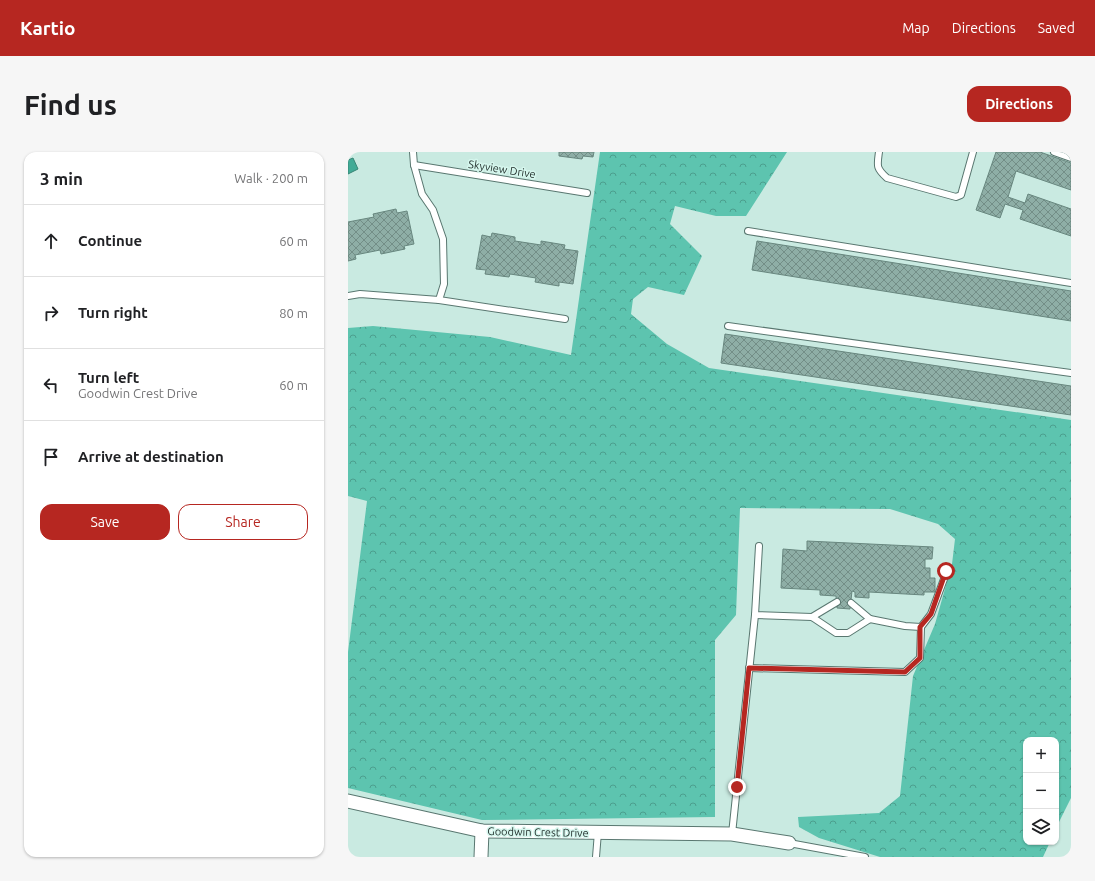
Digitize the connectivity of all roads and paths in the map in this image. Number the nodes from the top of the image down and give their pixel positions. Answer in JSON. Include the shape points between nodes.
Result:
{"nodes":[{"id":1,"x":414,"y":152,"type":"edge"},
{"id":2,"x":879,"y":152,"type":"edge"},
{"id":3,"x":973,"y":152,"type":"edge"},
{"id":4,"x":1054,"y":152,"type":"edge"},
{"id":5,"x":1071,"y":158,"type":"edge"},
{"id":6,"x":414,"y":165,"type":"junction"},
{"id":7,"x":587,"y":192,"type":"dead end"},
{"id":8,"x":748,"y":231,"type":"dead end"},
{"id":9,"x":1071,"y":283,"type":"edge"},
{"id":10,"x":348,"y":296,"type":"edge"},
{"id":11,"x":439,"y":300,"type":"junction"},
{"id":12,"x":565,"y":319,"type":"dead end"},
{"id":13,"x":728,"y":326,"type":"dead end"},
{"id":14,"x":1071,"y":373,"type":"edge"},
{"id":15,"x":759,"y":546,"type":"dead end"},
{"id":16,"x":946,"y":571,"type":"dead end"},
{"id":17,"x":837,"y":602,"type":"dead end"},
{"id":18,"x":851,"y":603,"type":"dead end"},
{"id":19,"x":755,"y":615,"type":"junction"},
{"id":20,"x":812,"y":617,"type":"junction"},
{"id":21,"x":870,"y":619,"type":"junction"},
{"id":22,"x":920,"y":627,"type":"junction"},
{"id":23,"x":749,"y":668,"type":"junction"},
{"id":24,"x":348,"y":801,"type":"edge"},
{"id":25,"x":482,"y":831,"type":"junction"},
{"id":26,"x":598,"y":832,"type":"junction"},
{"id":27,"x":732,"y":834,"type":"junction"},
{"id":28,"x":789,"y":843,"type":"joint"},
{"id":29,"x":480,"y":857,"type":"edge"},
{"id":30,"x":596,"y":857,"type":"edge"},
{"id":31,"x":865,"y":857,"type":"edge"}],
"edges":[{"from":1,"to":6,"type":"lane"},
{"from":2,"to":3,"type":"lane","via":[[877,165],[879,171],[887,178],[956,197],[961,195]]},
{"from":4,"to":5,"type":"lane"},
{"from":6,"to":7,"type":"lane","name":"Skyview Drive"},
{"from":6,"to":11,"type":"lane","via":[[422,194],[433,210],[443,239],[444,284]]},
{"from":8,"to":9,"type":"lane"},
{"from":10,"to":11,"type":"lane","via":[[360,294]]},
{"from":11,"to":12,"type":"lane"},
{"from":13,"to":14,"type":"lane"},
{"from":15,"to":19,"type":"lane"},
{"from":16,"to":22,"type":"lane","via":[[931,614]]},
{"from":17,"to":20,"type":"lane"},
{"from":18,"to":21,"type":"lane"},
{"from":19,"to":20,"type":"lane"},
{"from":19,"to":23,"type":"lane"},
{"from":20,"to":21,"type":"lane","via":[[836,633],[848,633]]},
{"from":21,"to":22,"type":"lane"},
{"from":22,"to":23,"type":"lane","via":[[920,658],[905,672]]},
{"from":23,"to":27,"type":"lane"},
{"from":24,"to":25,"type":"street","name":"Goodwin Crest Drive"},
{"from":25,"to":26,"type":"street","name":"Goodwin Crest Drive"},
{"from":25,"to":29,"type":"street"},
{"from":26,"to":27,"type":"street","name":"Goodwin Crest Drive"},
{"from":26,"to":30,"type":"lane"},
{"from":27,"to":28,"type":"street","name":"Goodwin Crest Drive"},
{"from":28,"to":31,"type":"lane"}]}
